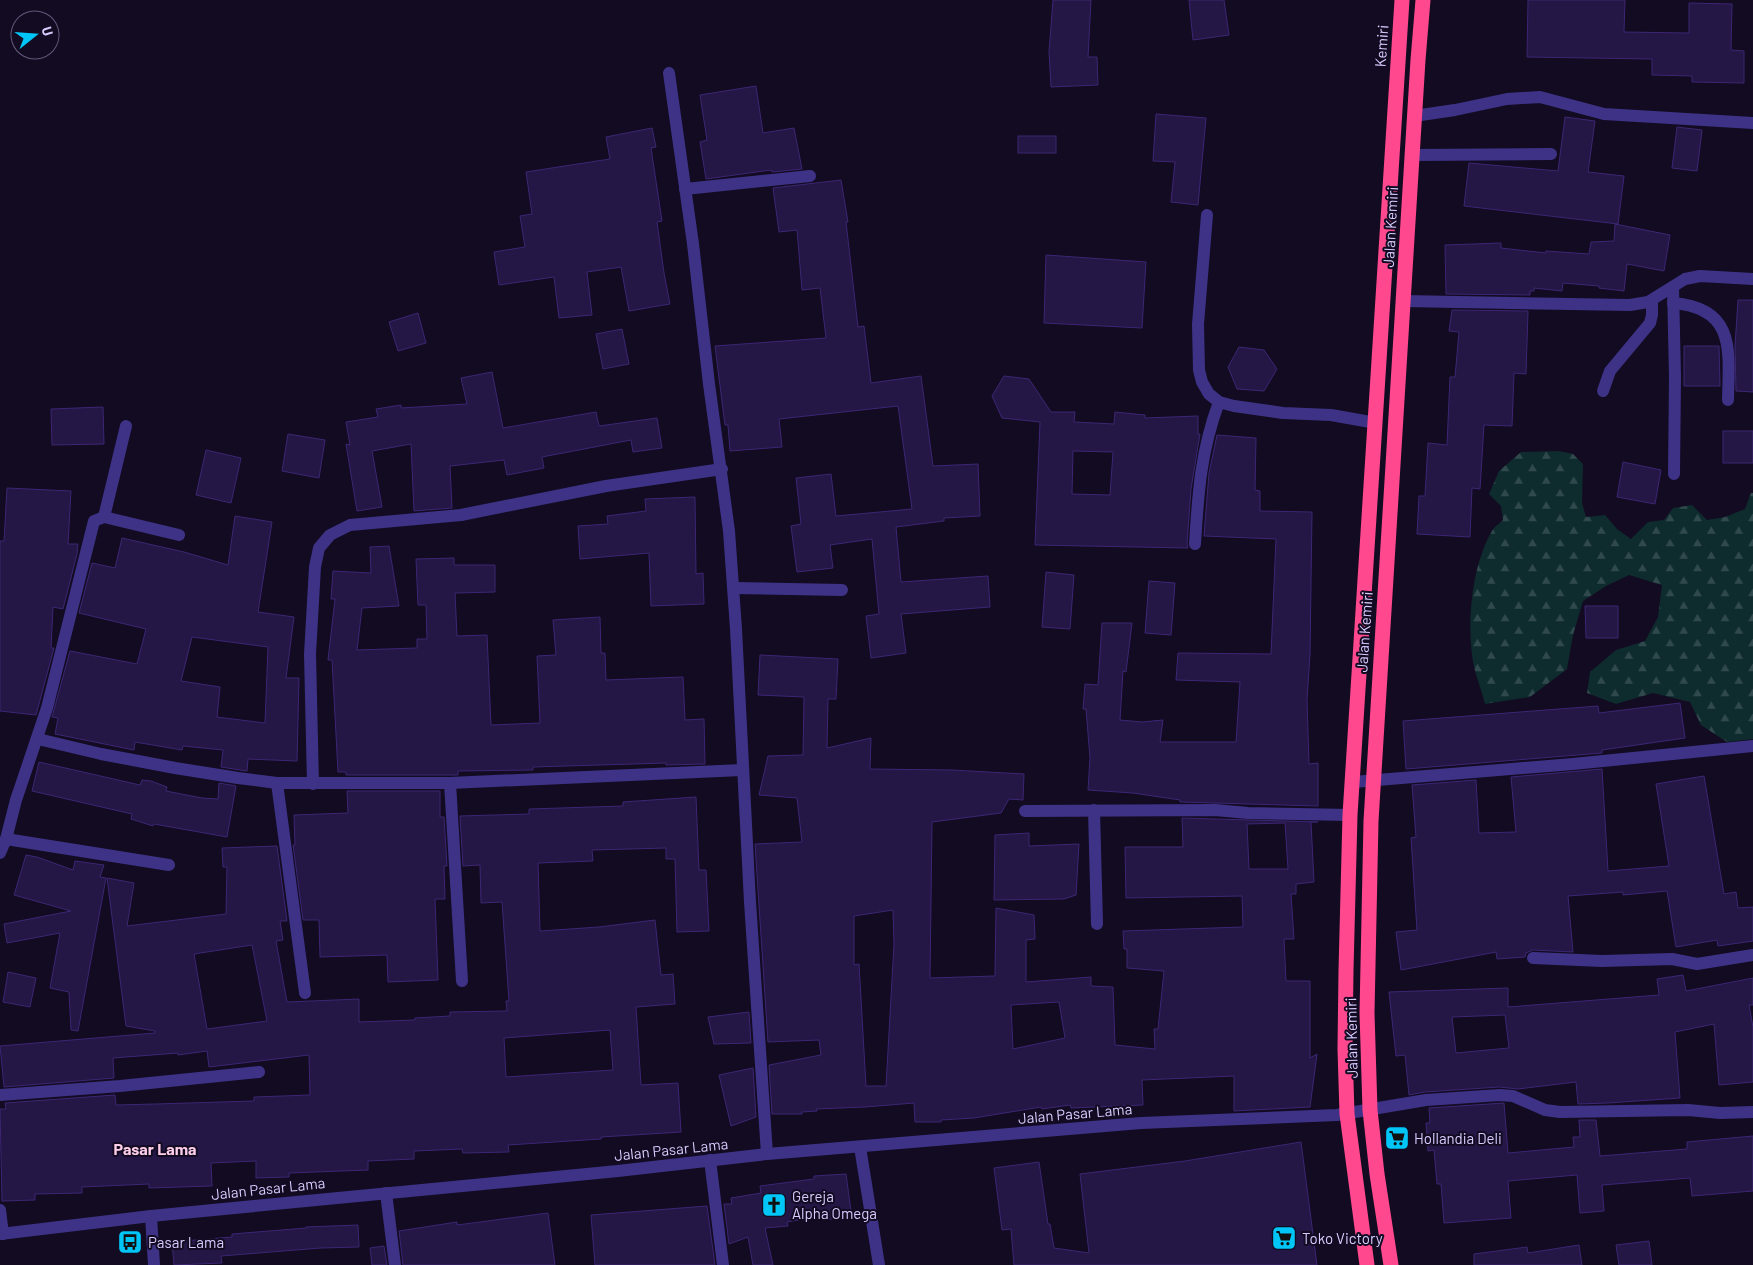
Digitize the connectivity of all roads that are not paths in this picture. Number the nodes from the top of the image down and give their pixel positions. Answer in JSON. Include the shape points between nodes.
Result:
{"nodes":[{"id":1,"x":1402,"y":0,"type":"edge"},
{"id":2,"x":1423,"y":0,"type":"edge"},
{"id":3,"x":669,"y":73,"type":"dead end"},
{"id":4,"x":1395,"y":94,"type":"junction"},
{"id":5,"x":1416,"y":95,"type":"junction"},
{"id":6,"x":1414,"y":116,"type":"junction"},
{"id":7,"x":1753,"y":123,"type":"edge"},
{"id":8,"x":1552,"y":154,"type":"dead end"},
{"id":9,"x":1412,"y":155,"type":"junction"},
{"id":10,"x":810,"y":176,"type":"dead end"},
{"id":11,"x":685,"y":189,"type":"junction"},
{"id":12,"x":1207,"y":215,"type":"dead end"},
{"id":13,"x":1753,"y":279,"type":"edge"},
{"id":14,"x":1673,"y":287,"type":"junction"},
{"id":15,"x":1652,"y":300,"type":"junction"},
{"id":16,"x":1403,"y":301,"type":"junction"},
{"id":17,"x":1673,"y":303,"type":"junction"},
{"id":18,"x":1603,"y":391,"type":"dead end"},
{"id":19,"x":1728,"y":400,"type":"dead end"},
{"id":20,"x":1220,"y":402,"type":"junction"},
{"id":21,"x":1376,"y":423,"type":"junction"},
{"id":22,"x":126,"y":426,"type":"dead end"},
{"id":23,"x":722,"y":470,"type":"junction"},
{"id":24,"x":1674,"y":474,"type":"dead end"},
{"id":25,"x":104,"y":517,"type":"junction"},
{"id":26,"x":179,"y":535,"type":"dead end"},
{"id":27,"x":1195,"y":544,"type":"dead end"},
{"id":28,"x":734,"y":588,"type":"junction"},
{"id":29,"x":842,"y":590,"type":"dead end"},
{"id":30,"x":38,"y":739,"type":"junction"},
{"id":31,"x":1753,"y":746,"type":"edge"},
{"id":32,"x":742,"y":770,"type":"junction"},
{"id":33,"x":1373,"y":781,"type":"junction"},
{"id":34,"x":1353,"y":782,"type":"junction"},
{"id":35,"x":277,"y":783,"type":"junction"},
{"id":36,"x":450,"y":783,"type":"junction"},
{"id":37,"x":313,"y":784,"type":"junction"},
{"id":38,"x":1094,"y":810,"type":"junction"},
{"id":39,"x":1025,"y":811,"type":"dead end"},
{"id":40,"x":1350,"y":815,"type":"junction"},
{"id":41,"x":6,"y":839,"type":"junction"},
{"id":42,"x":0,"y":853,"type":"edge"},
{"id":43,"x":169,"y":865,"type":"dead end"},
{"id":44,"x":1098,"y":924,"type":"dead end"},
{"id":45,"x":1753,"y":955,"type":"edge"},
{"id":46,"x":1533,"y":958,"type":"dead end"},
{"id":47,"x":462,"y":980,"type":"dead end"},
{"id":48,"x":305,"y":993,"type":"dead end"},
{"id":49,"x":259,"y":1072,"type":"dead end"},
{"id":50,"x":0,"y":1095,"type":"edge"},
{"id":51,"x":1370,"y":1110,"type":"junction"},
{"id":52,"x":1753,"y":1112,"type":"edge"},
{"id":53,"x":1347,"y":1114,"type":"junction"},
{"id":54,"x":860,"y":1147,"type":"junction"},
{"id":55,"x":767,"y":1154,"type":"junction"},
{"id":56,"x":710,"y":1160,"type":"junction"},
{"id":57,"x":386,"y":1193,"type":"junction"},
{"id":58,"x":0,"y":1210,"type":"edge"},
{"id":59,"x":152,"y":1216,"type":"junction"},
{"id":60,"x":2,"y":1234,"type":"edge"},
{"id":61,"x":154,"y":1265,"type":"edge"},
{"id":62,"x":395,"y":1265,"type":"edge"},
{"id":63,"x":722,"y":1265,"type":"edge"},
{"id":64,"x":879,"y":1265,"type":"edge"},
{"id":65,"x":1367,"y":1265,"type":"edge"},
{"id":66,"x":1391,"y":1265,"type":"edge"}],
"edges":[{"from":1,"to":4,"type":"highway","name":"Kemiri"},
{"from":2,"to":5,"type":"highway","name":"Jalan Kemiri"},
{"from":3,"to":11,"type":"street"},
{"from":4,"to":5,"type":"highway"},
{"from":4,"to":21,"type":"highway","name":"Jalan Kemiri"},
{"from":5,"to":6,"type":"highway","name":"Jalan Kemiri"},
{"from":6,"to":7,"type":"street","via":[[1507,99],[1540,97],[1604,114]]},
{"from":6,"to":9,"type":"highway","name":"Jalan Kemiri"},
{"from":8,"to":9,"type":"street"},
{"from":9,"to":16,"type":"highway","name":"Jalan Kemiri"},
{"from":10,"to":11,"type":"street"},
{"from":11,"to":23,"type":"street","via":[[708,384]]},
{"from":12,"to":20,"type":"street","via":[[1198,324],[1199,370],[1209,394]]},
{"from":13,"to":14,"type":"street","via":[[1700,276],[1685,279]]},
{"from":14,"to":15,"type":"street"},
{"from":14,"to":17,"type":"street"},
{"from":15,"to":16,"type":"street","via":[[1606,306]]},
{"from":15,"to":18,"type":"street","via":[[1650,322],[1610,371]]},
{"from":16,"to":33,"type":"highway","name":"Jalan Kemiri"},
{"from":17,"to":19,"type":"street","via":[[1703,309],[1716,318],[1729,350]]},
{"from":17,"to":24,"type":"street"},
{"from":20,"to":21,"type":"street"},
{"from":20,"to":27,"type":"street","via":[[1203,456]]},
{"from":21,"to":34,"type":"highway","name":"Jalan Kemiri"},
{"from":22,"to":25,"type":"street"},
{"from":23,"to":28,"type":"street"},
{"from":23,"to":37,"type":"street","via":[[606,486],[461,515],[350,526],[330,535],[319,548],[314,567],[310,654]]},
{"from":25,"to":26,"type":"street"},
{"from":25,"to":30,"type":"street","via":[[94,521]]},
{"from":28,"to":29,"type":"street"},
{"from":28,"to":32,"type":"street"},
{"from":30,"to":35,"type":"street","via":[[175,768]]},
{"from":30,"to":41,"type":"street"},
{"from":31,"to":33,"type":"street"},
{"from":32,"to":36,"type":"street"},
{"from":32,"to":55,"type":"street"},
{"from":33,"to":34,"type":"street"},
{"from":33,"to":51,"type":"highway","name":"Jalan Kemiri","via":[[1367,1013]]},
{"from":34,"to":40,"type":"highway","name":"Jalan Kemiri"},
{"from":35,"to":37,"type":"street"},
{"from":35,"to":48,"type":"street"},
{"from":36,"to":37,"type":"street"},
{"from":36,"to":47,"type":"street"},
{"from":38,"to":39,"type":"street"},
{"from":38,"to":40,"type":"street"},
{"from":38,"to":44,"type":"street"},
{"from":40,"to":53,"type":"highway","name":"Jalan Kemiri","via":[[1345,1049]]},
{"from":41,"to":42,"type":"street"},
{"from":41,"to":43,"type":"street"},
{"from":45,"to":46,"type":"street","via":[[1697,964],[1672,959],[1602,961]]},
{"from":49,"to":50,"type":"street"},
{"from":51,"to":52,"type":"street","name":"Jalan Pasar Lama","via":[[1426,1100],[1500,1095],[1513,1096],[1545,1110],[1560,1112]]},
{"from":51,"to":53,"type":"street","name":"Jalan Pasar Lama"},
{"from":51,"to":66,"type":"highway","name":"Jalan Kemiri"},
{"from":53,"to":54,"type":"street","name":"Jalan Pasar Lama","via":[[1150,1123]]},
{"from":53,"to":65,"type":"highway","name":"Jalan Kemiri"},
{"from":54,"to":55,"type":"street","name":"Jalan Pasar Lama"},
{"from":54,"to":64,"type":"street"},
{"from":55,"to":56,"type":"street","name":"Jalan Pasar Lama"},
{"from":56,"to":57,"type":"street","name":"Jalan Pasar Lama"},
{"from":56,"to":63,"type":"street"},
{"from":57,"to":59,"type":"street","name":"Jalan Pasar Lama"},
{"from":57,"to":62,"type":"street"},
{"from":58,"to":60,"type":"street"},
{"from":59,"to":60,"type":"street","name":"Jalan Pasar Lama"},
{"from":59,"to":61,"type":"street"}]}
